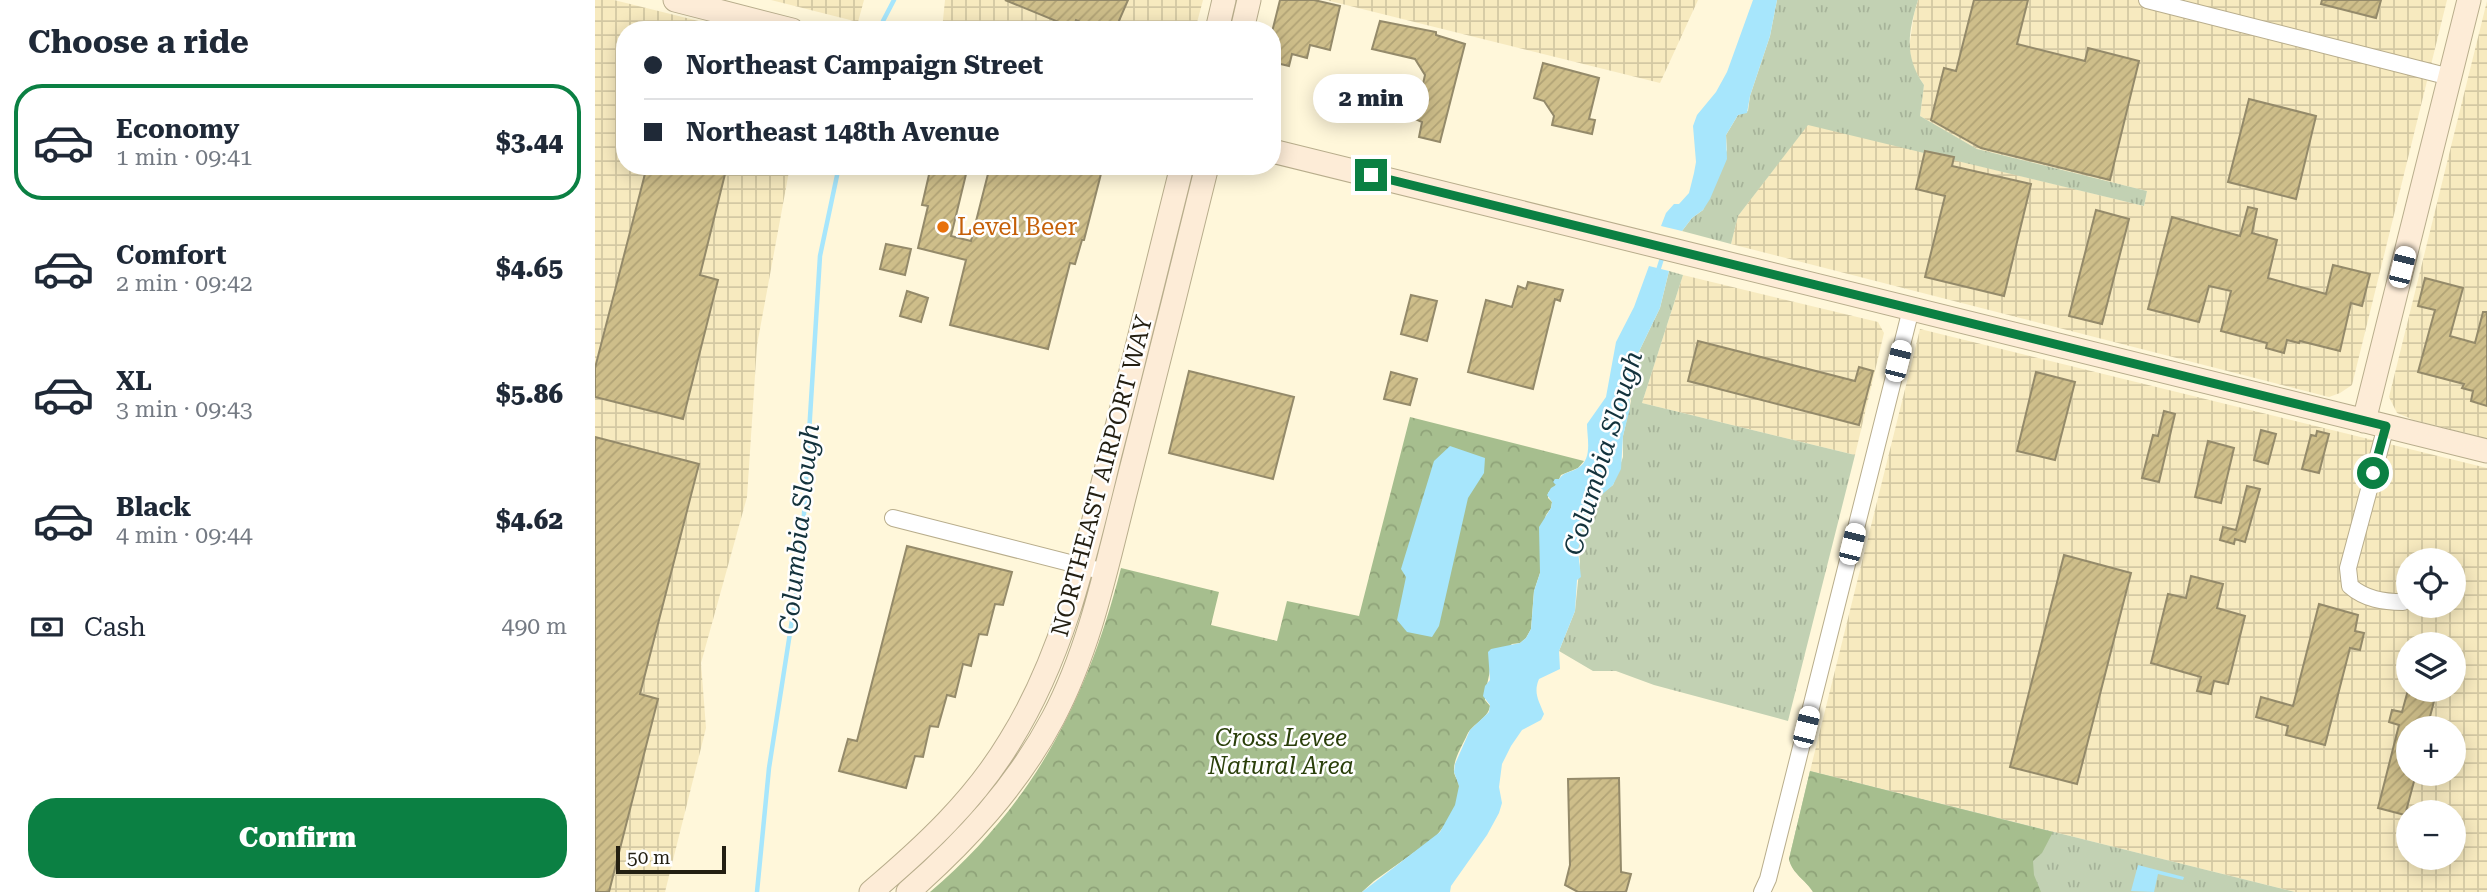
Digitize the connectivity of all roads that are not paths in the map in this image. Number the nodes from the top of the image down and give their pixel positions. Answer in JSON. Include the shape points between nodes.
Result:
{"nodes":[{"id":1,"x":675,"y":0,"type":"edge"},
{"id":2,"x":1224,"y":0,"type":"edge"},
{"id":3,"x":1249,"y":0,"type":"edge"},
{"id":4,"x":2147,"y":0,"type":"edge"},
{"id":5,"x":2469,"y":0,"type":"edge"},
{"id":6,"x":757,"y":21,"type":"edge"},
{"id":7,"x":1219,"y":21,"type":"edge"},
{"id":8,"x":1244,"y":21,"type":"edge"},
{"id":9,"x":2450,"y":77,"type":"junction"},
{"id":10,"x":1281,"y":152,"type":"edge"},
{"id":11,"x":1180,"y":175,"type":"edge"},
{"id":12,"x":1205,"y":175,"type":"edge"},
{"id":13,"x":1911,"y":309,"type":"junction"},
{"id":14,"x":2375,"y":423,"type":"junction"},
{"id":15,"x":2487,"y":451,"type":"edge"},
{"id":16,"x":893,"y":518,"type":"dead end"},
{"id":17,"x":1082,"y":566,"type":"junction"},
{"id":18,"x":1105,"y":572,"type":"junction"},
{"id":19,"x":2396,"y":602,"type":"edge"},
{"id":20,"x":871,"y":892,"type":"edge"},
{"id":21,"x":908,"y":892,"type":"edge"},
{"id":22,"x":1762,"y":892,"type":"edge"}],
"edges":[{"from":1,"to":6,"type":"street"},
{"from":2,"to":7,"type":"street"},
{"from":3,"to":8,"type":"street"},
{"from":4,"to":9,"type":"street"},
{"from":5,"to":9,"type":"street"},
{"from":9,"to":14,"type":"street"},
{"from":10,"to":13,"type":"street"},
{"from":11,"to":17,"type":"street","name":"NORTHEAST AIRPORT WAY"},
{"from":12,"to":18,"type":"street","name":"NORTHEAST AIRPORT WAY"},
{"from":13,"to":14,"type":"street"},
{"from":13,"to":22,"type":"street"},
{"from":14,"to":15,"type":"street"},
{"from":14,"to":19,"type":"street","via":[[2348,568],[2350,586],[2361,596]]},
{"from":16,"to":17,"type":"street"},
{"from":17,"to":18,"type":"street"},
{"from":17,"to":20,"type":"street","name":"NORTHEAST AIRPORT WAY","via":[[1054,657],[1010,742],[950,820]]},
{"from":18,"to":21,"type":"street","name":"NORTHEAST AIRPORT WAY","via":[[1077,668],[1038,744],[981,821]]}]}
